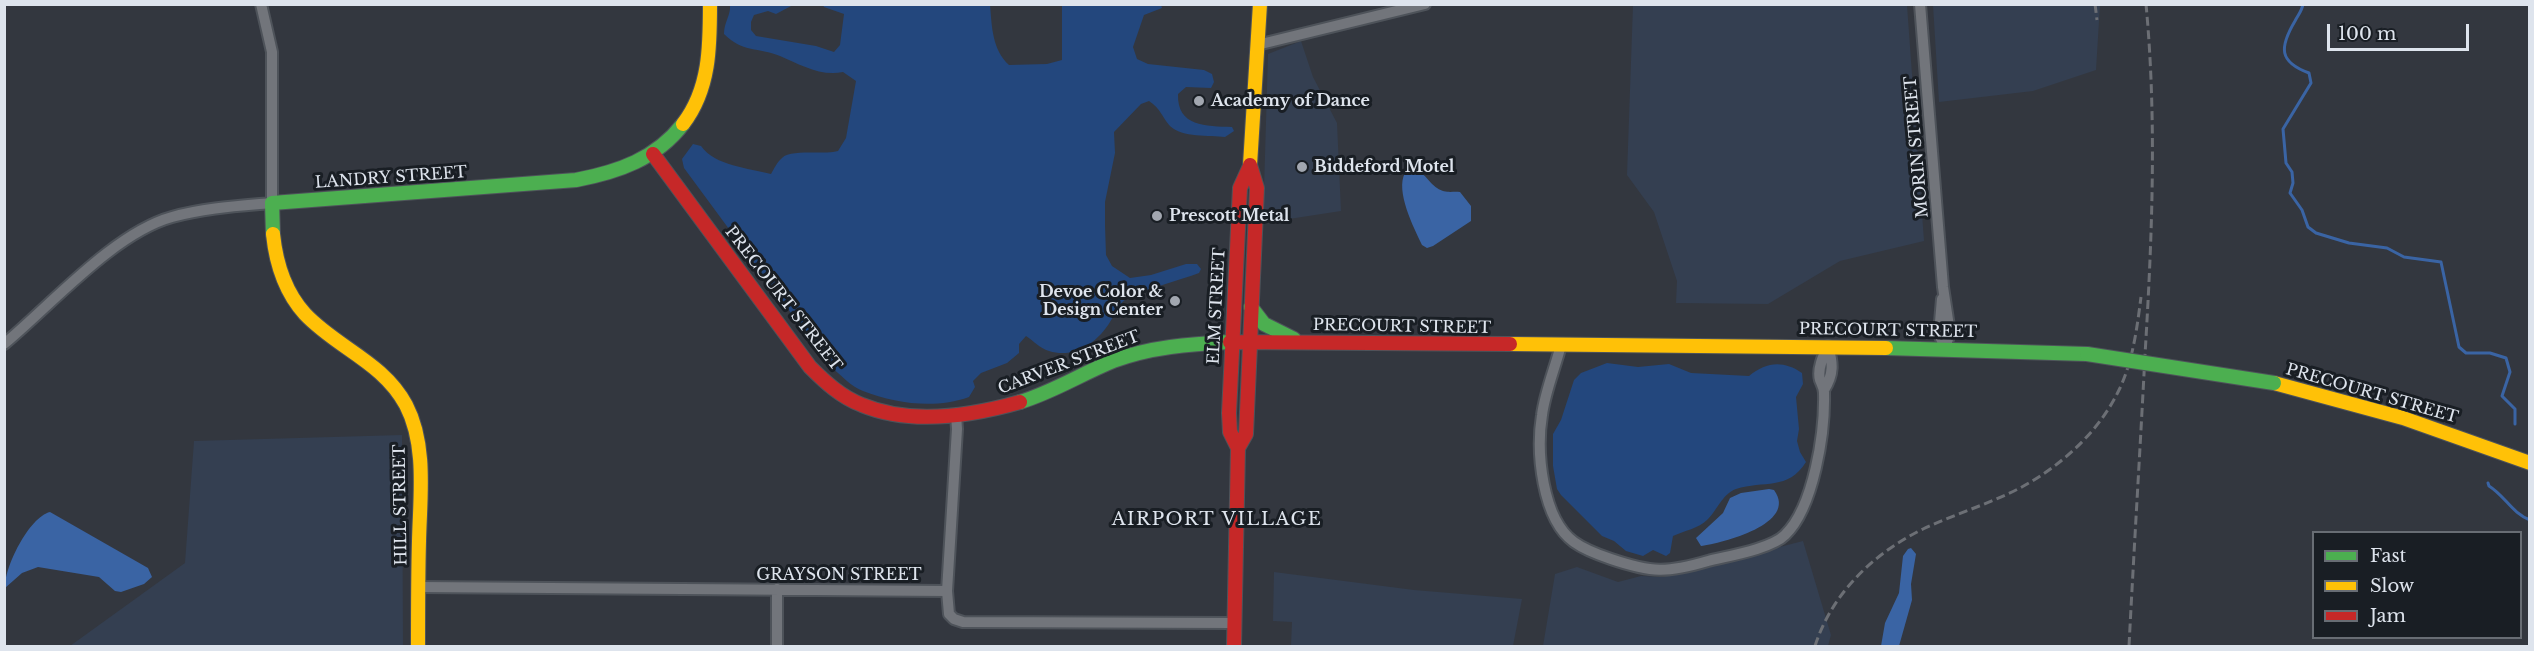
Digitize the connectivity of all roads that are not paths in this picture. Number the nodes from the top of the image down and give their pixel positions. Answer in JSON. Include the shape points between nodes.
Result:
{"nodes":[{"id":1,"x":261,"y":4,"type":"edge"},
{"id":2,"x":710,"y":4,"type":"edge"},
{"id":3,"x":1260,"y":4,"type":"edge"},
{"id":4,"x":1425,"y":4,"type":"edge"},
{"id":5,"x":1920,"y":4,"type":"edge"},
{"id":6,"x":1257,"y":45,"type":"junction"},
{"id":7,"x":653,"y":154,"type":"junction"},
{"id":8,"x":1250,"y":166,"type":"junction"},
{"id":9,"x":272,"y":203,"type":"junction"},
{"id":10,"x":1251,"y":307,"type":"junction"},
{"id":11,"x":1230,"y":342,"type":"junction"},
{"id":12,"x":1248,"y":342,"type":"junction"},
{"id":13,"x":1301,"y":342,"type":"junction"},
{"id":14,"x":4,"y":344,"type":"edge"},
{"id":15,"x":1561,"y":345,"type":"junction"},
{"id":16,"x":1828,"y":346,"type":"junction"},
{"id":17,"x":1945,"y":348,"type":"junction"},
{"id":18,"x":956,"y":415,"type":"junction"},
{"id":19,"x":1238,"y":448,"type":"junction"},
{"id":20,"x":2529,"y":463,"type":"edge"},
{"id":21,"x":418,"y":587,"type":"junction"},
{"id":22,"x":777,"y":589,"type":"junction"},
{"id":23,"x":947,"y":591,"type":"junction"},
{"id":24,"x":1234,"y":623,"type":"junction"},
{"id":25,"x":418,"y":646,"type":"edge"},
{"id":26,"x":777,"y":646,"type":"edge"},
{"id":27,"x":1233,"y":646,"type":"edge"}],
"edges":[{"from":1,"to":9,"type":"street","via":[[272,52]]},
{"from":2,"to":7,"type":"main road","name":"LANDRY STREET","via":[[708,60],[700,93],[682,124]]},
{"from":3,"to":6,"type":"main road","name":"ELM STREET"},
{"from":4,"to":6,"type":"street"},
{"from":5,"to":17,"type":"street","name":"MORIN STREET","via":[[1950,333]]},
{"from":6,"to":8,"type":"main road","name":"ELM STREET"},
{"from":7,"to":9,"type":"main road","name":"LANDRY STREET","via":[[622,171],[595,178]]},
{"from":7,"to":18,"type":"main road","name":"PRECOURT STREET","via":[[796,348],[830,387],[852,402],[882,413]]},
{"from":8,"to":10,"type":"main road","name":"ELM STREET","via":[[1257,188]]},
{"from":8,"to":11,"type":"main road","name":"ELM STREET","via":[[1240,188]]},
{"from":9,"to":14,"type":"street","name":"LANDRY STREET","via":[[190,212],[133,234]]},
{"from":9,"to":21,"type":"main road","name":"HILL STREET","via":[[274,249],[280,273],[294,299],[318,326],[382,372],[411,417],[418,455]]},
{"from":10,"to":12,"type":"main road","name":"ELM STREET"},
{"from":10,"to":13,"type":"main road","via":[[1271,328]]},
{"from":11,"to":12,"type":"main road","name":"PRECOURT STREET"},
{"from":11,"to":18,"type":"main road","name":"CARVER STREET","via":[[1137,353],[1015,404]]},
{"from":11,"to":19,"type":"main road","name":"ELM STREET","via":[[1230,432]]},
{"from":12,"to":13,"type":"main road","name":"PRECOURT STREET"},
{"from":12,"to":19,"type":"main road","name":"ELM STREET","via":[[1246,434]]},
{"from":13,"to":15,"type":"main road","name":"PRECOURT STREET"},
{"from":15,"to":16,"type":"main road","name":"PRECOURT STREET"},
{"from":15,"to":16,"type":"street","via":[[1540,432],[1544,482],[1552,512],[1574,542],[1602,556],[1658,571],[1684,568],[1785,536],[1799,514],[1815,470],[1824,418],[1824,390],[1831,379],[1833,361]]},
{"from":16,"to":17,"type":"main road","name":"PRECOURT STREET"},
{"from":17,"to":20,"type":"main road","name":"PRECOURT STREET","bridge":true,"via":[[2087,354],[2274,383],[2413,421]]},
{"from":18,"to":23,"type":"street"},
{"from":19,"to":24,"type":"main road","name":"ELM STREET"},
{"from":21,"to":22,"type":"street","name":"GRAYSON STREET"},
{"from":21,"to":25,"type":"main road","name":"HILL STREET"},
{"from":22,"to":23,"type":"street","name":"GRAYSON STREET"},
{"from":22,"to":26,"type":"street"},
{"from":23,"to":24,"type":"street","via":[[949,614],[963,622]]},
{"from":24,"to":27,"type":"main road","name":"ELM STREET"}]}
